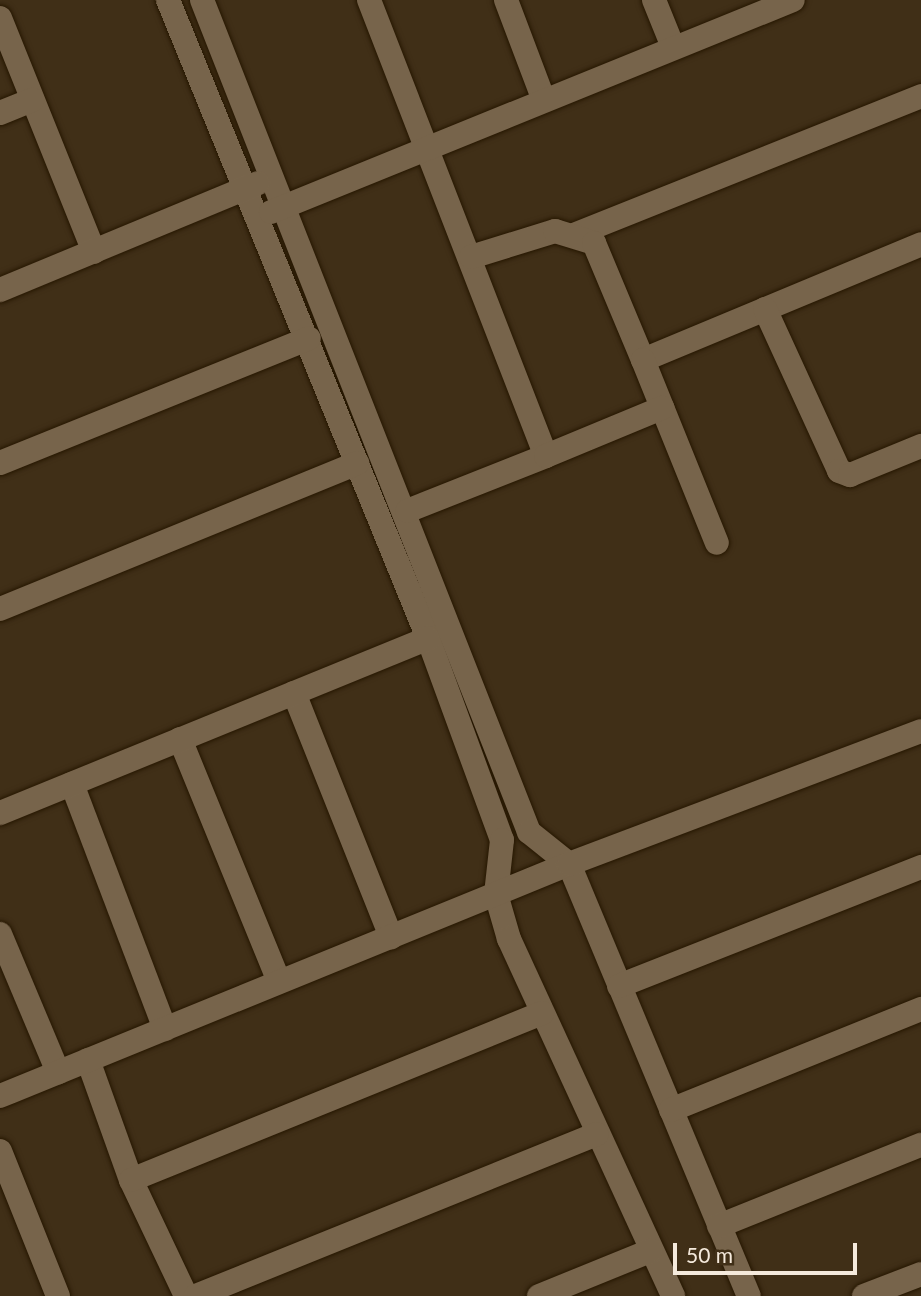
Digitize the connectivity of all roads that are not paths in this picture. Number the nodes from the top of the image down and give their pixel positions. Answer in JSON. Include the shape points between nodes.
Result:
{"nodes":[{"id":1,"x":169,"y":0,"type":"edge"},
{"id":2,"x":202,"y":0,"type":"edge"},
{"id":3,"x":369,"y":0,"type":"edge"},
{"id":4,"x":506,"y":0,"type":"edge"},
{"id":5,"x":654,"y":0,"type":"edge"},
{"id":6,"x":793,"y":0,"type":"edge"},
{"id":7,"x":0,"y":18,"type":"edge"},
{"id":8,"x":673,"y":47,"type":"junction"},
{"id":9,"x":921,"y":96,"type":"edge"},
{"id":10,"x":543,"y":98,"type":"junction"},
{"id":11,"x":33,"y":100,"type":"junction"},
{"id":12,"x":0,"y":113,"type":"edge"},
{"id":13,"x":425,"y":147,"type":"junction"},
{"id":14,"x":275,"y":176,"type":"junction"},
{"id":15,"x":245,"y":188,"type":"junction"},
{"id":16,"x":287,"y":206,"type":"junction"},
{"id":17,"x":257,"y":218,"type":"junction"},
{"id":18,"x":574,"y":235,"type":"junction"},
{"id":19,"x":921,"y":244,"type":"edge"},
{"id":20,"x":94,"y":252,"type":"junction"},
{"id":21,"x":471,"y":257,"type":"junction"},
{"id":22,"x":0,"y":290,"type":"edge"},
{"id":23,"x":765,"y":309,"type":"junction"},
{"id":24,"x":309,"y":338,"type":"junction"},
{"id":25,"x":643,"y":360,"type":"junction"},
{"id":26,"x":662,"y":408,"type":"junction"},
{"id":27,"x":921,"y":446,"type":"edge"},
{"id":28,"x":546,"y":456,"type":"junction"},
{"id":29,"x":0,"y":463,"type":"edge"},
{"id":30,"x":357,"y":463,"type":"junction"},
{"id":31,"x":407,"y":511,"type":"junction"},
{"id":32,"x":717,"y":543,"type":"dead end"},
{"id":33,"x":0,"y":609,"type":"edge"},
{"id":34,"x":428,"y":638,"type":"junction"},
{"id":35,"x":294,"y":693,"type":"junction"},
{"id":36,"x":921,"y":732,"type":"edge"},
{"id":37,"x":180,"y":739,"type":"junction"},
{"id":38,"x":72,"y":783,"type":"junction"},
{"id":39,"x":0,"y":813,"type":"edge"},
{"id":40,"x":569,"y":864,"type":"junction"},
{"id":41,"x":921,"y":867,"type":"edge"},
{"id":42,"x":496,"y":894,"type":"junction"},
{"id":43,"x":391,"y":937,"type":"junction"},
{"id":44,"x":3,"y":951,"type":"edge"},
{"id":45,"x":279,"y":982,"type":"junction"},
{"id":46,"x":619,"y":986,"type":"junction"},
{"id":47,"x":921,"y":1009,"type":"edge"},
{"id":48,"x":542,"y":1013,"type":"junction"},
{"id":49,"x":165,"y":1029,"type":"junction"},
{"id":50,"x":88,"y":1060,"type":"junction"},
{"id":51,"x":58,"y":1072,"type":"junction"},
{"id":52,"x":0,"y":1096,"type":"edge"},
{"id":53,"x":671,"y":1110,"type":"junction"},
{"id":54,"x":596,"y":1134,"type":"junction"},
{"id":55,"x":921,"y":1145,"type":"edge"},
{"id":56,"x":0,"y":1151,"type":"edge"},
{"id":57,"x":131,"y":1180,"type":"junction"},
{"id":58,"x":719,"y":1226,"type":"junction"},
{"id":59,"x":650,"y":1251,"type":"junction"},
{"id":60,"x":921,"y":1274,"type":"edge"},
{"id":61,"x":58,"y":1296,"type":"edge"},
{"id":62,"x":186,"y":1296,"type":"edge"},
{"id":63,"x":196,"y":1296,"type":"edge"},
{"id":64,"x":539,"y":1296,"type":"edge"},
{"id":65,"x":673,"y":1296,"type":"edge"},
{"id":66,"x":748,"y":1296,"type":"edge"},
{"id":67,"x":864,"y":1296,"type":"edge"}],
"edges":[{"from":1,"to":15,"type":"street"},
{"from":2,"to":14,"type":"street"},
{"from":3,"to":13,"type":"street"},
{"from":4,"to":10,"type":"street"},
{"from":5,"to":8,"type":"street"},
{"from":6,"to":8,"type":"street"},
{"from":7,"to":11,"type":"street"},
{"from":8,"to":10,"type":"street"},
{"from":9,"to":18,"type":"street"},
{"from":10,"to":13,"type":"street"},
{"from":11,"to":12,"type":"street"},
{"from":11,"to":20,"type":"street"},
{"from":13,"to":16,"type":"street"},
{"from":13,"to":21,"type":"street"},
{"from":14,"to":15,"type":"street"},
{"from":14,"to":16,"type":"street"},
{"from":15,"to":17,"type":"street"},
{"from":15,"to":20,"type":"street"},
{"from":16,"to":17,"type":"street"},
{"from":16,"to":31,"type":"street"},
{"from":17,"to":24,"type":"street"},
{"from":18,"to":21,"type":"street","via":[[529,236]]},
{"from":18,"to":25,"type":"street","via":[[594,243],[606,261]]},
{"from":19,"to":23,"type":"street"},
{"from":20,"to":22,"type":"street"},
{"from":21,"to":28,"type":"street"},
{"from":23,"to":25,"type":"street"},
{"from":23,"to":27,"type":"street","via":[[839,471],[850,475]]},
{"from":24,"to":29,"type":"street"},
{"from":24,"to":30,"type":"street"},
{"from":25,"to":26,"type":"street"},
{"from":26,"to":28,"type":"street"},
{"from":26,"to":32,"type":"street"},
{"from":28,"to":31,"type":"street"},
{"from":30,"to":33,"type":"street"},
{"from":30,"to":34,"type":"street"},
{"from":31,"to":40,"type":"street","via":[[529,832]]},
{"from":34,"to":35,"type":"street"},
{"from":34,"to":42,"type":"street","via":[[502,839]]},
{"from":35,"to":37,"type":"street"},
{"from":35,"to":43,"type":"street"},
{"from":36,"to":40,"type":"street"},
{"from":37,"to":38,"type":"street"},
{"from":37,"to":45,"type":"street"},
{"from":38,"to":39,"type":"street"},
{"from":38,"to":49,"type":"street"},
{"from":40,"to":42,"type":"street"},
{"from":40,"to":46,"type":"street"},
{"from":41,"to":46,"type":"street"},
{"from":42,"to":43,"type":"street"},
{"from":42,"to":48,"type":"street"},
{"from":43,"to":45,"type":"street"},
{"from":44,"to":51,"type":"street"},
{"from":45,"to":49,"type":"street"},
{"from":46,"to":53,"type":"street"},
{"from":47,"to":53,"type":"street"},
{"from":48,"to":54,"type":"street"},
{"from":48,"to":57,"type":"street"},
{"from":49,"to":50,"type":"street"},
{"from":50,"to":51,"type":"street"},
{"from":50,"to":57,"type":"street"},
{"from":51,"to":52,"type":"street"},
{"from":53,"to":58,"type":"street"},
{"from":54,"to":59,"type":"street"},
{"from":54,"to":63,"type":"street"},
{"from":55,"to":58,"type":"street"},
{"from":56,"to":61,"type":"street"},
{"from":57,"to":62,"type":"street"},
{"from":58,"to":66,"type":"street"},
{"from":59,"to":64,"type":"street"},
{"from":59,"to":65,"type":"street"},
{"from":60,"to":67,"type":"street"}]}
